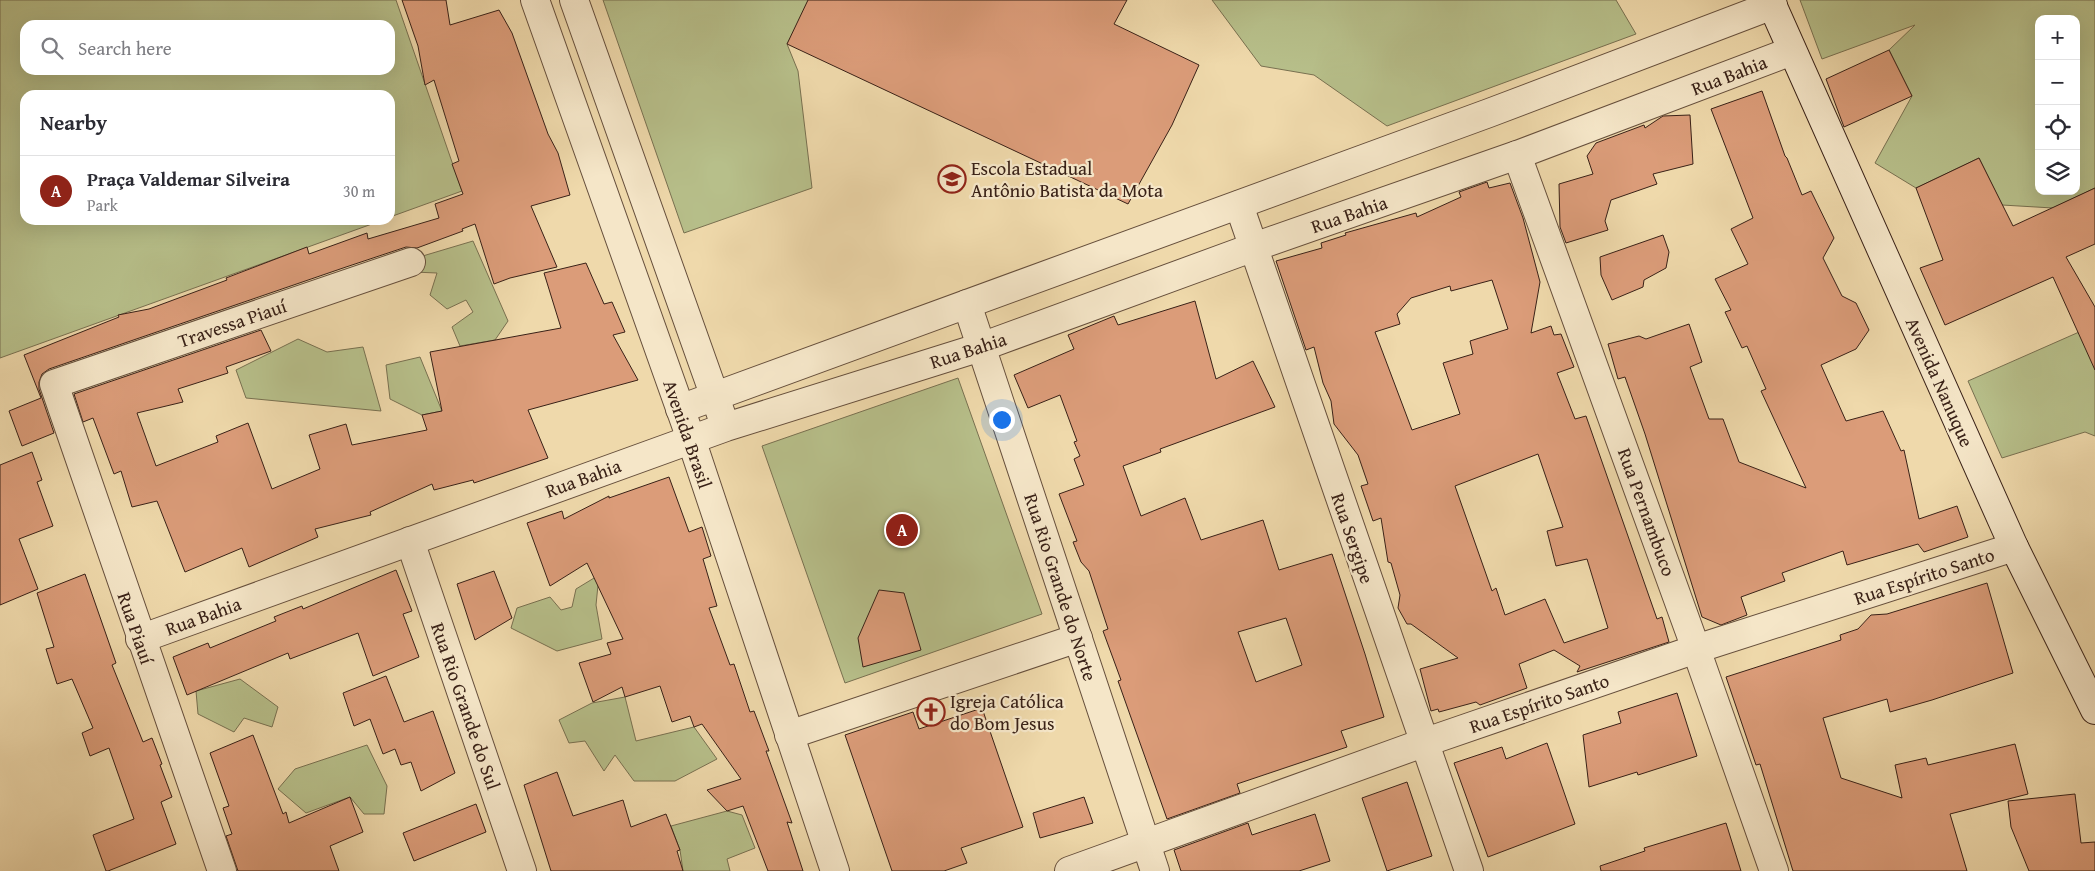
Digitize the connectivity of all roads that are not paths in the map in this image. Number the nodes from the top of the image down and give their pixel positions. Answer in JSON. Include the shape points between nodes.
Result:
{"nodes":[{"id":1,"x":535,"y":0,"type":"edge"},
{"id":2,"x":574,"y":0,"type":"edge"},
{"id":3,"x":1772,"y":2,"type":"edge"},
{"id":4,"x":1792,"y":51,"type":"junction"},
{"id":5,"x":1517,"y":155,"type":"junction"},
{"id":6,"x":1239,"y":204,"type":"junction"},
{"id":7,"x":1254,"y":247,"type":"junction"},
{"id":8,"x":411,"y":262,"type":"dead end"},
{"id":9,"x":967,"y":304,"type":"junction"},
{"id":10,"x":981,"y":347,"type":"junction"},
{"id":11,"x":54,"y":384,"type":"joint"},
{"id":12,"x":715,"y":397,"type":"junction"},
{"id":13,"x":680,"y":409,"type":"junction"},
{"id":14,"x":726,"y":427,"type":"junction"},
{"id":15,"x":691,"y":440,"type":"junction"},
{"id":16,"x":410,"y":540,"type":"junction"},
{"id":17,"x":2014,"y":547,"type":"junction"},
{"id":18,"x":1078,"y":638,"type":"junction"},
{"id":19,"x":140,"y":639,"type":"junction"},
{"id":20,"x":1696,"y":648,"type":"junction"},
{"id":21,"x":2095,"y":710,"type":"edge"},
{"id":22,"x":789,"y":735,"type":"junction"},
{"id":23,"x":1423,"y":744,"type":"junction"},
{"id":24,"x":1146,"y":844,"type":"junction"},
{"id":25,"x":222,"y":871,"type":"edge"},
{"id":26,"x":522,"y":871,"type":"edge"},
{"id":27,"x":835,"y":871,"type":"edge"},
{"id":28,"x":1069,"y":871,"type":"edge"},
{"id":29,"x":1155,"y":871,"type":"edge"},
{"id":30,"x":1468,"y":871,"type":"edge"},
{"id":31,"x":1774,"y":871,"type":"edge"}],
"edges":[{"from":1,"to":13,"type":"street","name":"Avenida Brasil"},
{"from":2,"to":12,"type":"street","name":"Avenida Brasil"},
{"from":3,"to":4,"type":"street","name":"Avenida Nanuque"},
{"from":3,"to":6,"type":"street","via":[[1490,113]]},
{"from":4,"to":5,"type":"street","name":"Rua Bahia"},
{"from":4,"to":17,"type":"street","name":"Avenida Nanuque"},
{"from":5,"to":7,"type":"street","name":"Rua Bahia"},
{"from":5,"to":20,"type":"street","name":"Rua Pernambuco"},
{"from":6,"to":7,"type":"street","name":"Rua Sergipe"},
{"from":6,"to":9,"type":"street"},
{"from":7,"to":10,"type":"street","name":"Rua Bahia"},
{"from":7,"to":23,"type":"street","name":"Rua Sergipe"},
{"from":8,"to":11,"type":"street","name":"Travessa Piauí"},
{"from":9,"to":10,"type":"street","name":"Rua Rio Grande do Norte"},
{"from":9,"to":12,"type":"street"},
{"from":10,"to":14,"type":"street","name":"Rua Bahia"},
{"from":10,"to":18,"type":"street","name":"Rua Rio Grande do Norte"},
{"from":11,"to":19,"type":"street","name":"Rua Piauí"},
{"from":12,"to":13,"type":"street"},
{"from":12,"to":14,"type":"street","name":"Avenida Brasil"},
{"from":13,"to":15,"type":"street","name":"Avenida Brasil"},
{"from":14,"to":15,"type":"street","name":"Rua Bahia"},
{"from":15,"to":16,"type":"street","name":"Rua Bahia"},
{"from":15,"to":22,"type":"street","name":"Avenida Brasil"},
{"from":16,"to":19,"type":"street","name":"Rua Bahia"},
{"from":16,"to":26,"type":"street","name":"Rua Rio Grande do Sul"},
{"from":17,"to":20,"type":"street","name":"Rua Espírito Santo"},
{"from":17,"to":21,"type":"street","name":"Avenida Nanuque"},
{"from":18,"to":22,"type":"street"},
{"from":18,"to":24,"type":"street","name":"Rua Rio Grande do Norte"},
{"from":19,"to":25,"type":"street","name":"Rua Piauí"},
{"from":20,"to":23,"type":"street","name":"Rua Espírito Santo"},
{"from":20,"to":31,"type":"street","name":"Rua Pernambuco"},
{"from":22,"to":27,"type":"street","name":"Avenida Brasil"},
{"from":23,"to":24,"type":"street","name":"Rua Espírito Santo"},
{"from":23,"to":30,"type":"street","name":"Rua Sergipe"},
{"from":24,"to":28,"type":"street","name":"Rua Espírito Santo"},
{"from":24,"to":29,"type":"street","name":"Rua Rio Grande do Norte"}]}
